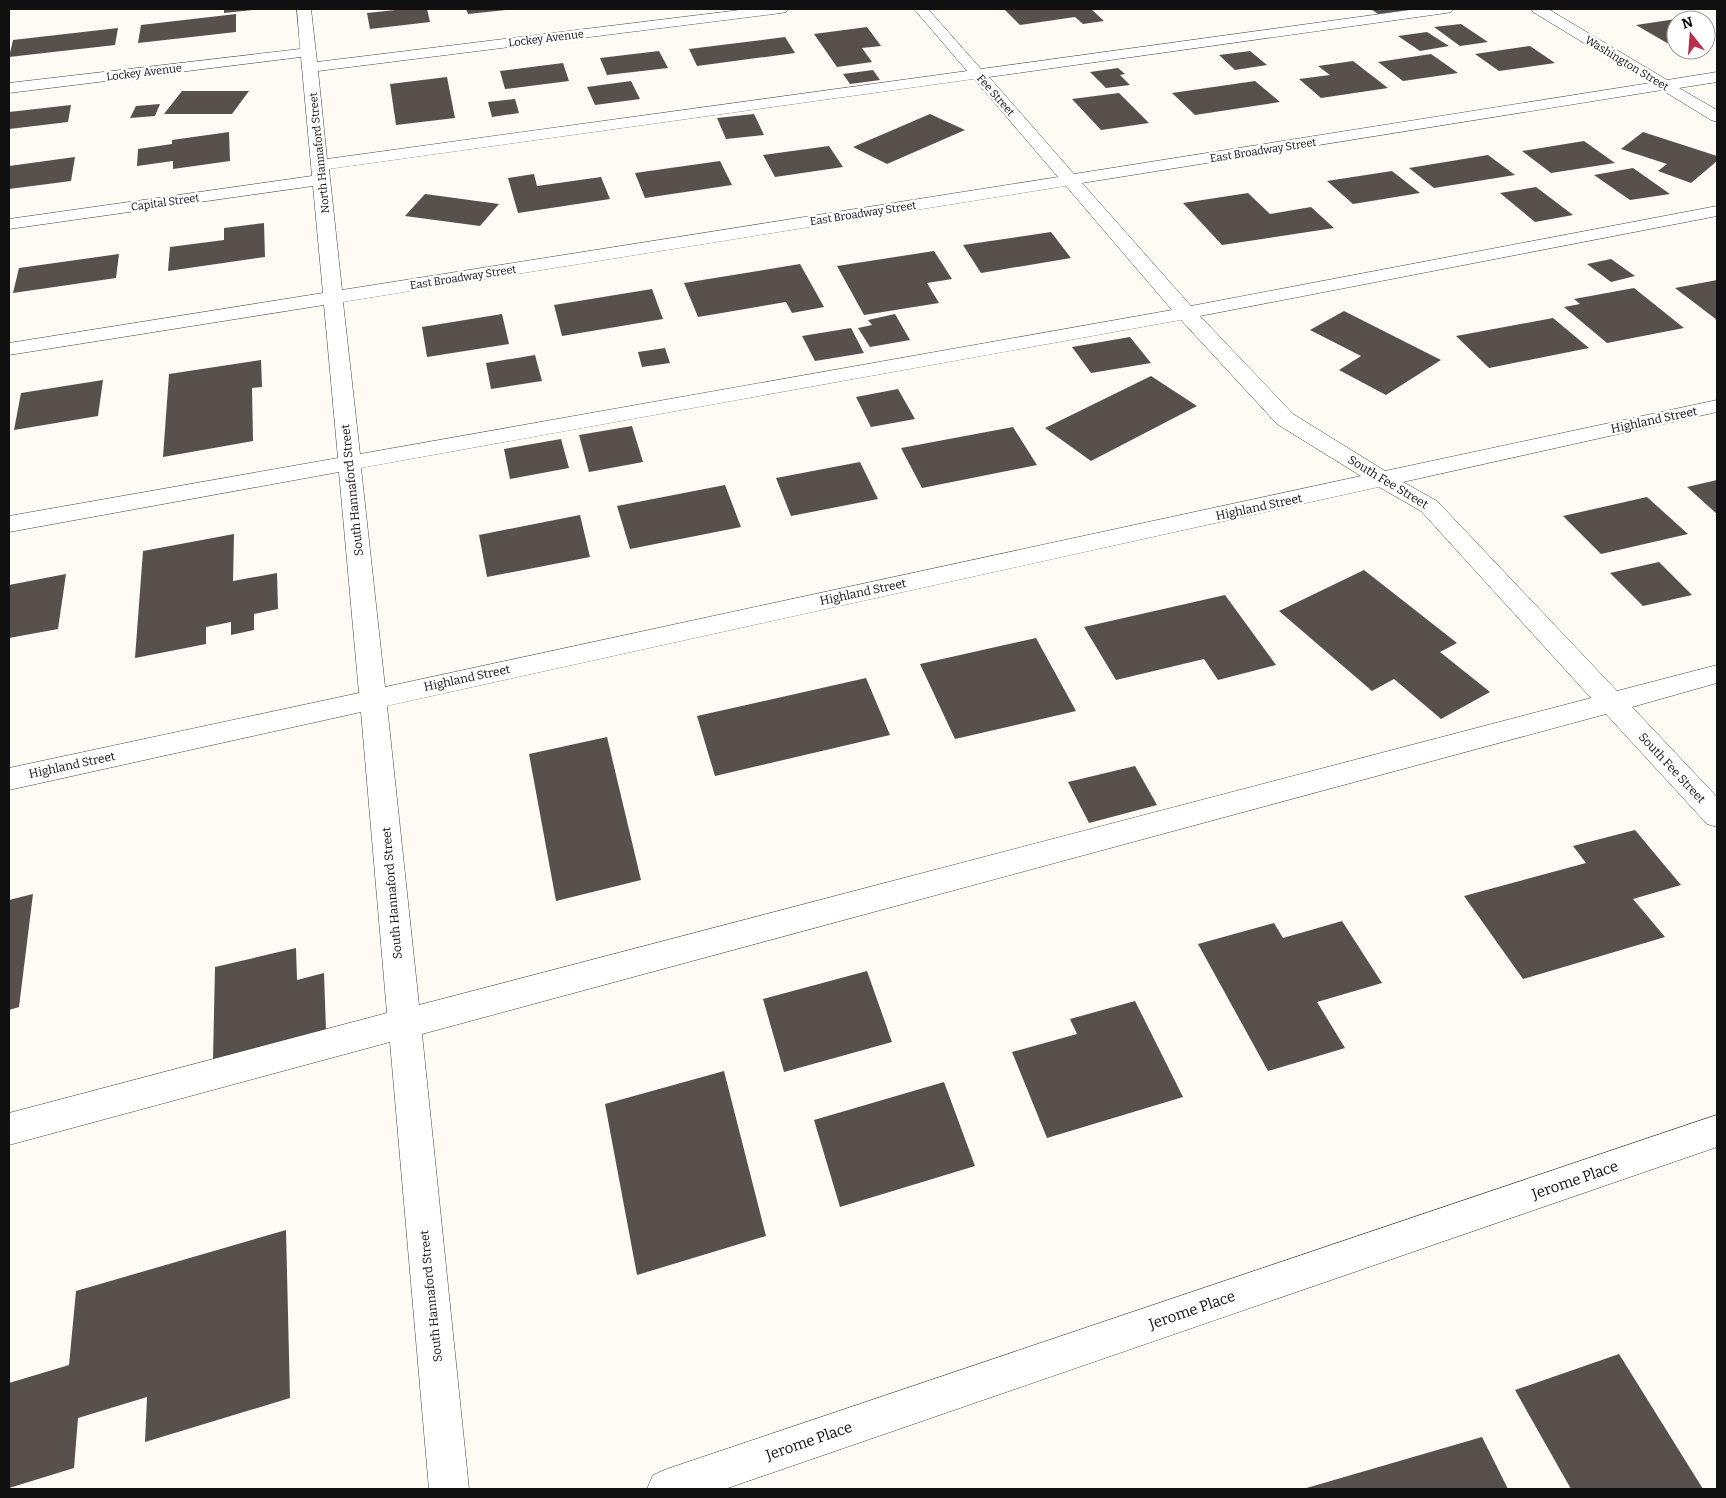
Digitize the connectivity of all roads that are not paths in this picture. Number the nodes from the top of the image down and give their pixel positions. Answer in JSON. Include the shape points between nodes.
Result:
{"nodes":[{"id":1,"x":304,"y":9,"type":"edge"},
{"id":2,"x":781,"y":9,"type":"edge"},
{"id":3,"x":921,"y":9,"type":"edge"},
{"id":4,"x":1446,"y":9,"type":"edge"},
{"id":5,"x":1538,"y":9,"type":"edge"},
{"id":6,"x":309,"y":59,"type":"junction"},
{"id":7,"x":979,"y":75,"type":"junction"},
{"id":8,"x":1717,"y":77,"type":"edge"},
{"id":9,"x":1665,"y":86,"type":"junction"},
{"id":10,"x":9,"y":88,"type":"edge"},
{"id":11,"x":1717,"y":117,"type":"edge"},
{"id":12,"x":321,"y":173,"type":"junction"},
{"id":13,"x":1070,"y":180,"type":"junction"},
{"id":14,"x":1717,"y":211,"type":"edge"},
{"id":15,"x":9,"y":224,"type":"edge"},
{"id":16,"x":333,"y":297,"type":"junction"},
{"id":17,"x":1186,"y":313,"type":"junction"},
{"id":18,"x":9,"y":349,"type":"edge"},
{"id":19,"x":1717,"y":406,"type":"edge"},
{"id":20,"x":350,"y":463,"type":"junction"},
{"id":21,"x":1383,"y":480,"type":"junction"},
{"id":22,"x":9,"y":524,"type":"edge"},
{"id":23,"x":1717,"y":674,"type":"edge"},
{"id":24,"x":373,"y":698,"type":"junction"},
{"id":25,"x":1612,"y":703,"type":"junction"},
{"id":26,"x":9,"y":779,"type":"edge"},
{"id":27,"x":1717,"y":816,"type":"edge"},
{"id":28,"x":404,"y":1023,"type":"junction"},
{"id":29,"x":9,"y":1129,"type":"edge"},
{"id":30,"x":1717,"y":1131,"type":"edge"},
{"id":31,"x":449,"y":1489,"type":"edge"},
{"id":32,"x":667,"y":1489,"type":"edge"}],
"edges":[{"from":1,"to":6,"type":"street","name":"North Hannaford Street"},
{"from":2,"to":6,"type":"street","name":"Lockey Avenue"},
{"from":3,"to":7,"type":"street","name":"Fee Street"},
{"from":4,"to":7,"type":"street","name":"Capital Street"},
{"from":5,"to":9,"type":"street","name":"Washington Street"},
{"from":6,"to":10,"type":"street","name":"Lockey Avenue"},
{"from":6,"to":12,"type":"street","name":"North Hannaford Street"},
{"from":7,"to":12,"type":"street","name":"Capital Street"},
{"from":7,"to":13,"type":"street","name":"Fee Street"},
{"from":8,"to":9,"type":"street","name":"East Broadway Street"},
{"from":9,"to":11,"type":"street","name":"Washington Street"},
{"from":9,"to":13,"type":"street","name":"East Broadway Street"},
{"from":12,"to":15,"type":"street","name":"Capital Street"},
{"from":12,"to":16,"type":"street","name":"North Hannaford Street"},
{"from":13,"to":16,"type":"street","name":"East Broadway Street"},
{"from":13,"to":17,"type":"street","name":"South Fee Street"},
{"from":14,"to":17,"type":"street"},
{"from":16,"to":18,"type":"street","name":"East Broadway Street"},
{"from":16,"to":20,"type":"street","name":"South Hannaford Street"},
{"from":17,"to":20,"type":"street"},
{"from":17,"to":21,"type":"street","name":"South Fee Street","via":[[1286,419]]},
{"from":19,"to":21,"type":"street","name":"Highland Street"},
{"from":20,"to":22,"type":"street"},
{"from":20,"to":24,"type":"street","name":"South Hannaford Street"},
{"from":21,"to":24,"type":"street","name":"Highland Street"},
{"from":21,"to":25,"type":"street","name":"South Fee Street","via":[[1429,506]]},
{"from":23,"to":25,"type":"street"},
{"from":24,"to":26,"type":"street","name":"Highland Street"},
{"from":24,"to":28,"type":"street","name":"South Hannaford Street"},
{"from":25,"to":27,"type":"street","name":"South Fee Street"},
{"from":25,"to":28,"type":"street"},
{"from":28,"to":29,"type":"street"},
{"from":28,"to":31,"type":"street","name":"South Hannaford Street"},
{"from":30,"to":32,"type":"street","name":"Jerome Place"}]}
